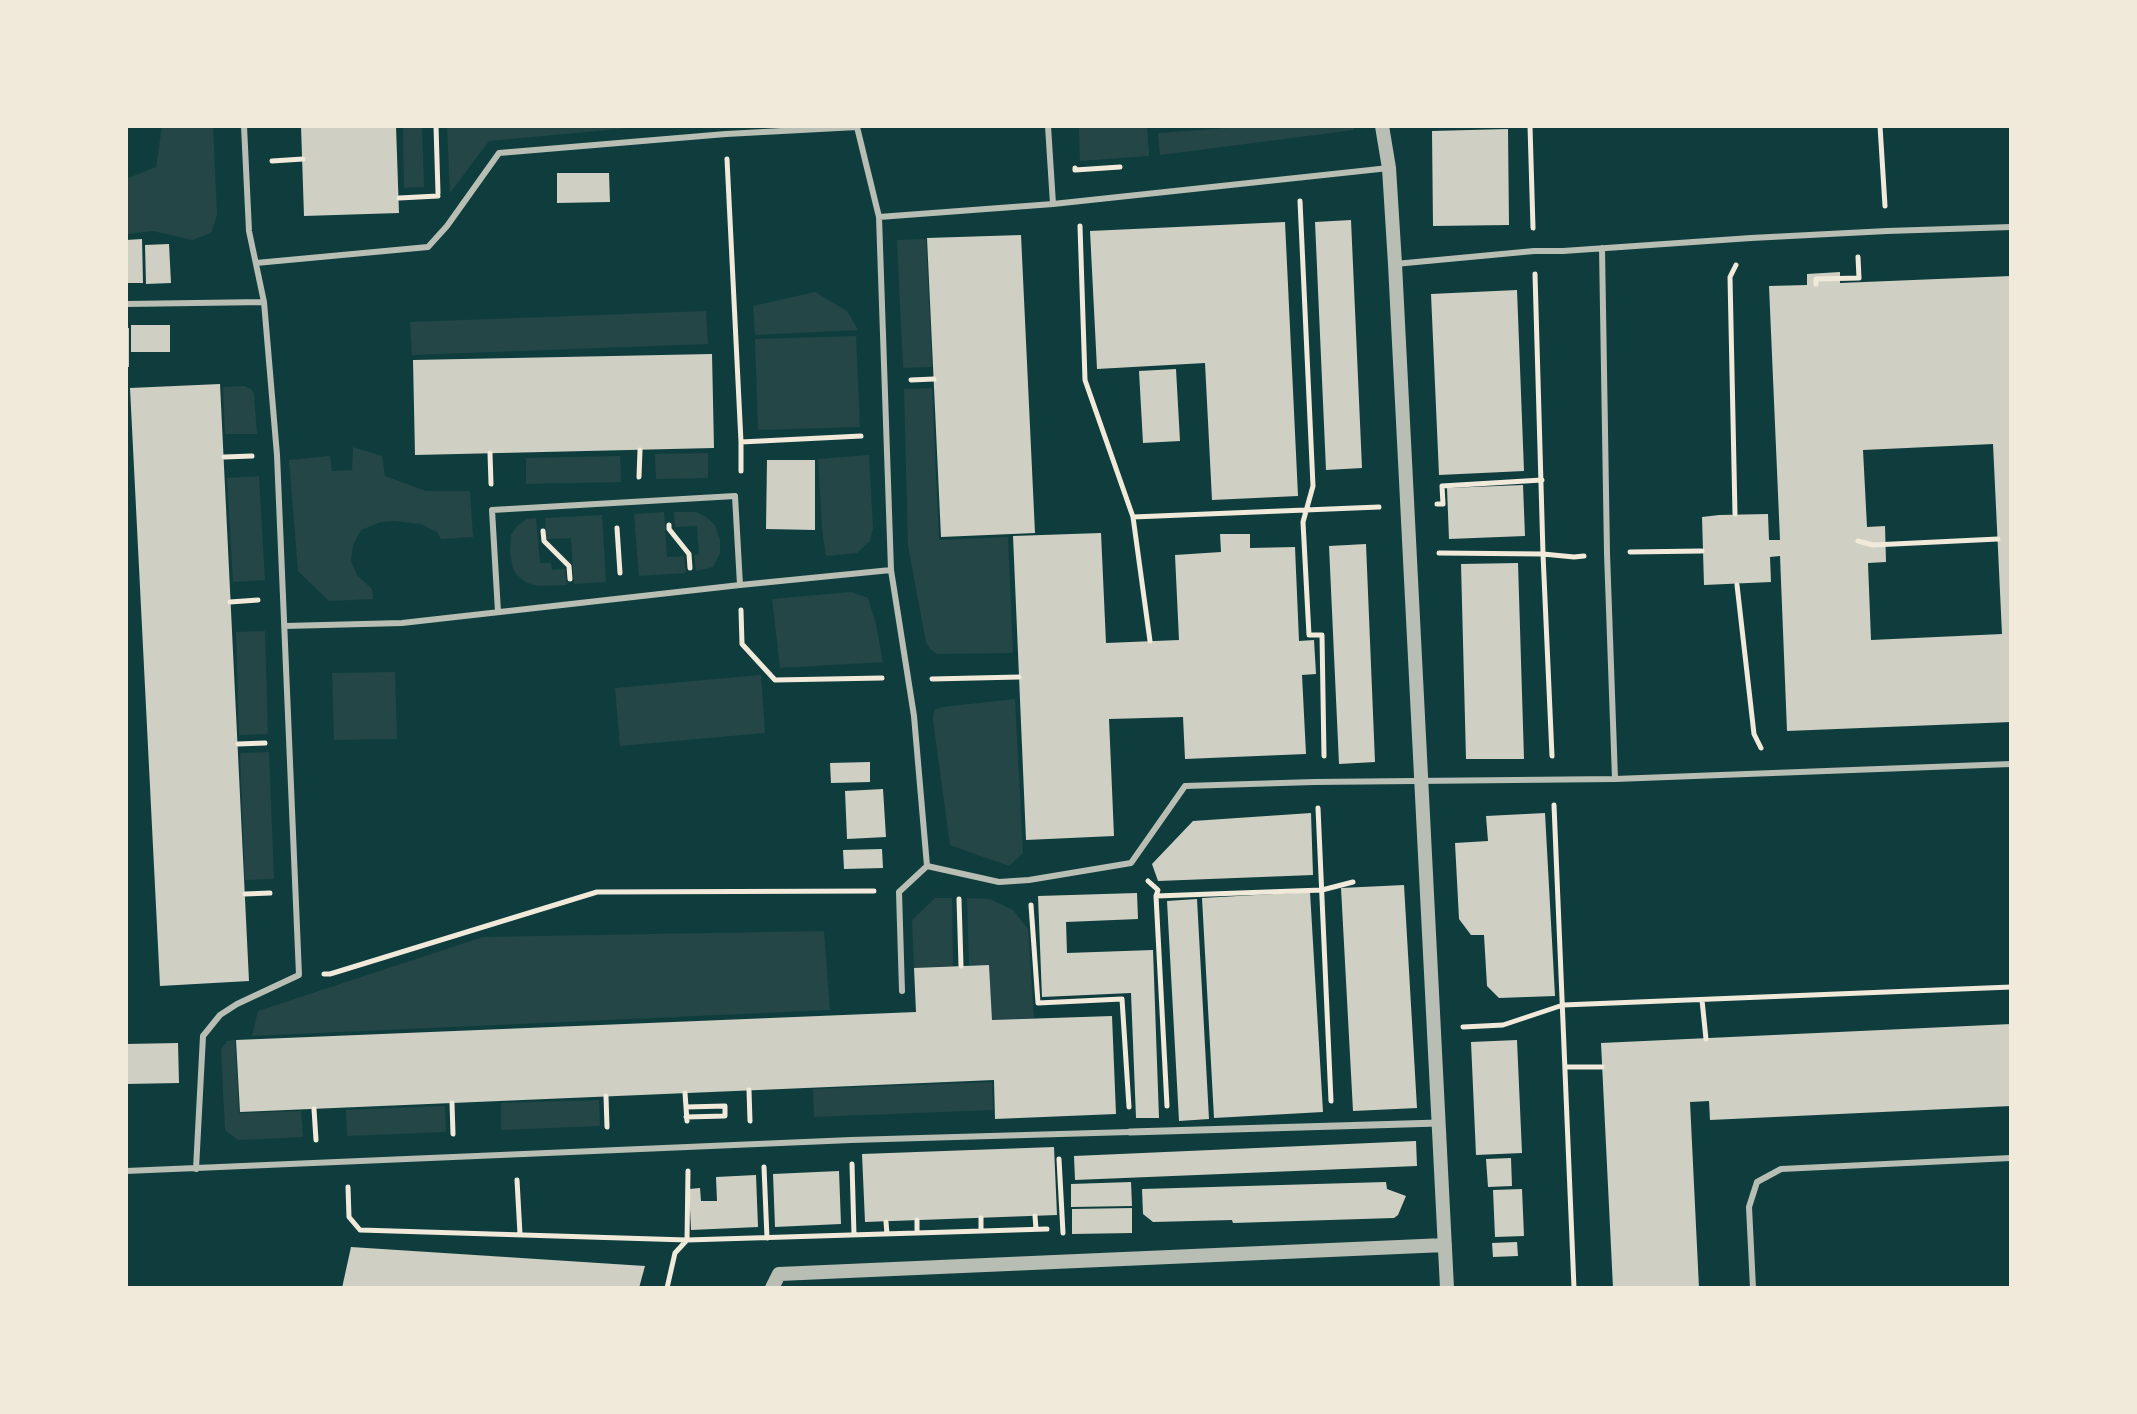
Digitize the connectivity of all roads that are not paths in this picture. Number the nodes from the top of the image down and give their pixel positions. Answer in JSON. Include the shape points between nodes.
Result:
{"nodes":[{"id":1,"x":244,"y":126,"type":"edge"},
{"id":2,"x":755,"y":126,"type":"edge"},
{"id":3,"x":1048,"y":126,"type":"edge"},
{"id":4,"x":1382,"y":126,"type":"edge"},
{"id":5,"x":763,"y":133,"type":"junction"},
{"id":6,"x":1389,"y":168,"type":"junction"},
{"id":7,"x":1053,"y":204,"type":"junction"},
{"id":8,"x":879,"y":217,"type":"junction"},
{"id":9,"x":2011,"y":227,"type":"edge"},
{"id":10,"x":1602,"y":248,"type":"junction"},
{"id":11,"x":256,"y":263,"type":"junction"},
{"id":12,"x":1395,"y":264,"type":"junction"},
{"id":13,"x":264,"y":302,"type":"junction"},
{"id":14,"x":126,"y":304,"type":"edge"},
{"id":15,"x":891,"y":570,"type":"junction"},
{"id":16,"x":740,"y":585,"type":"junction"},
{"id":17,"x":498,"y":612,"type":"junction"},
{"id":18,"x":285,"y":626,"type":"junction"},
{"id":19,"x":2011,"y":764,"type":"edge"},
{"id":20,"x":1615,"y":779,"type":"junction"},
{"id":21,"x":1421,"y":780,"type":"junction"},
{"id":22,"x":927,"y":866,"type":"junction"},
{"id":23,"x":902,"y":991,"type":"dead end"},
{"id":24,"x":1439,"y":1123,"type":"junction"},
{"id":25,"x":1130,"y":1132,"type":"joint"},
{"id":26,"x":2011,"y":1158,"type":"edge"},
{"id":27,"x":196,"y":1169,"type":"junction"},
{"id":28,"x":126,"y":1171,"type":"edge"},
{"id":29,"x":1445,"y":1245,"type":"junction"},
{"id":30,"x":772,"y":1288,"type":"edge"},
{"id":31,"x":1447,"y":1288,"type":"edge"},
{"id":32,"x":1753,"y":1288,"type":"edge"}],
"edges":[{"from":1,"to":11,"type":"lane","via":[[249,231]]},
{"from":2,"to":5,"type":"lane"},
{"from":3,"to":7,"type":"lane"},
{"from":4,"to":6,"type":"street"},
{"from":5,"to":8,"type":"lane","via":[[857,127]]},
{"from":5,"to":11,"type":"lane","via":[[499,153],[428,247]]},
{"from":6,"to":7,"type":"lane"},
{"from":6,"to":12,"type":"street"},
{"from":7,"to":8,"type":"lane"},
{"from":8,"to":15,"type":"lane"},
{"from":9,"to":10,"type":"lane"},
{"from":10,"to":12,"type":"lane"},
{"from":10,"to":20,"type":"lane"},
{"from":11,"to":13,"type":"lane"},
{"from":12,"to":21,"type":"street"},
{"from":13,"to":14,"type":"lane"},
{"from":13,"to":18,"type":"lane"},
{"from":15,"to":16,"type":"lane"},
{"from":15,"to":22,"type":"lane","via":[[914,716]]},
{"from":16,"to":17,"type":"lane"},
{"from":16,"to":17,"type":"lane","via":[[735,496],[492,510]]},
{"from":17,"to":18,"type":"lane","via":[[402,623]]},
{"from":18,"to":27,"type":"lane","via":[[299,975],[237,1004],[203,1036]]},
{"from":19,"to":20,"type":"lane"},
{"from":20,"to":21,"type":"lane"},
{"from":21,"to":22,"type":"lane","via":[[1185,786],[1131,863],[999,882]]},
{"from":21,"to":24,"type":"street"},
{"from":22,"to":23,"type":"lane","via":[[899,892]]},
{"from":24,"to":25,"type":"street"},
{"from":24,"to":29,"type":"street"},
{"from":25,"to":27,"type":"lane"},
{"from":26,"to":32,"type":"lane","via":[[1781,1169],[1757,1182],[1749,1207]]},
{"from":27,"to":28,"type":"lane"},
{"from":29,"to":30,"type":"street","via":[[779,1274]]},
{"from":29,"to":31,"type":"street"}]}
